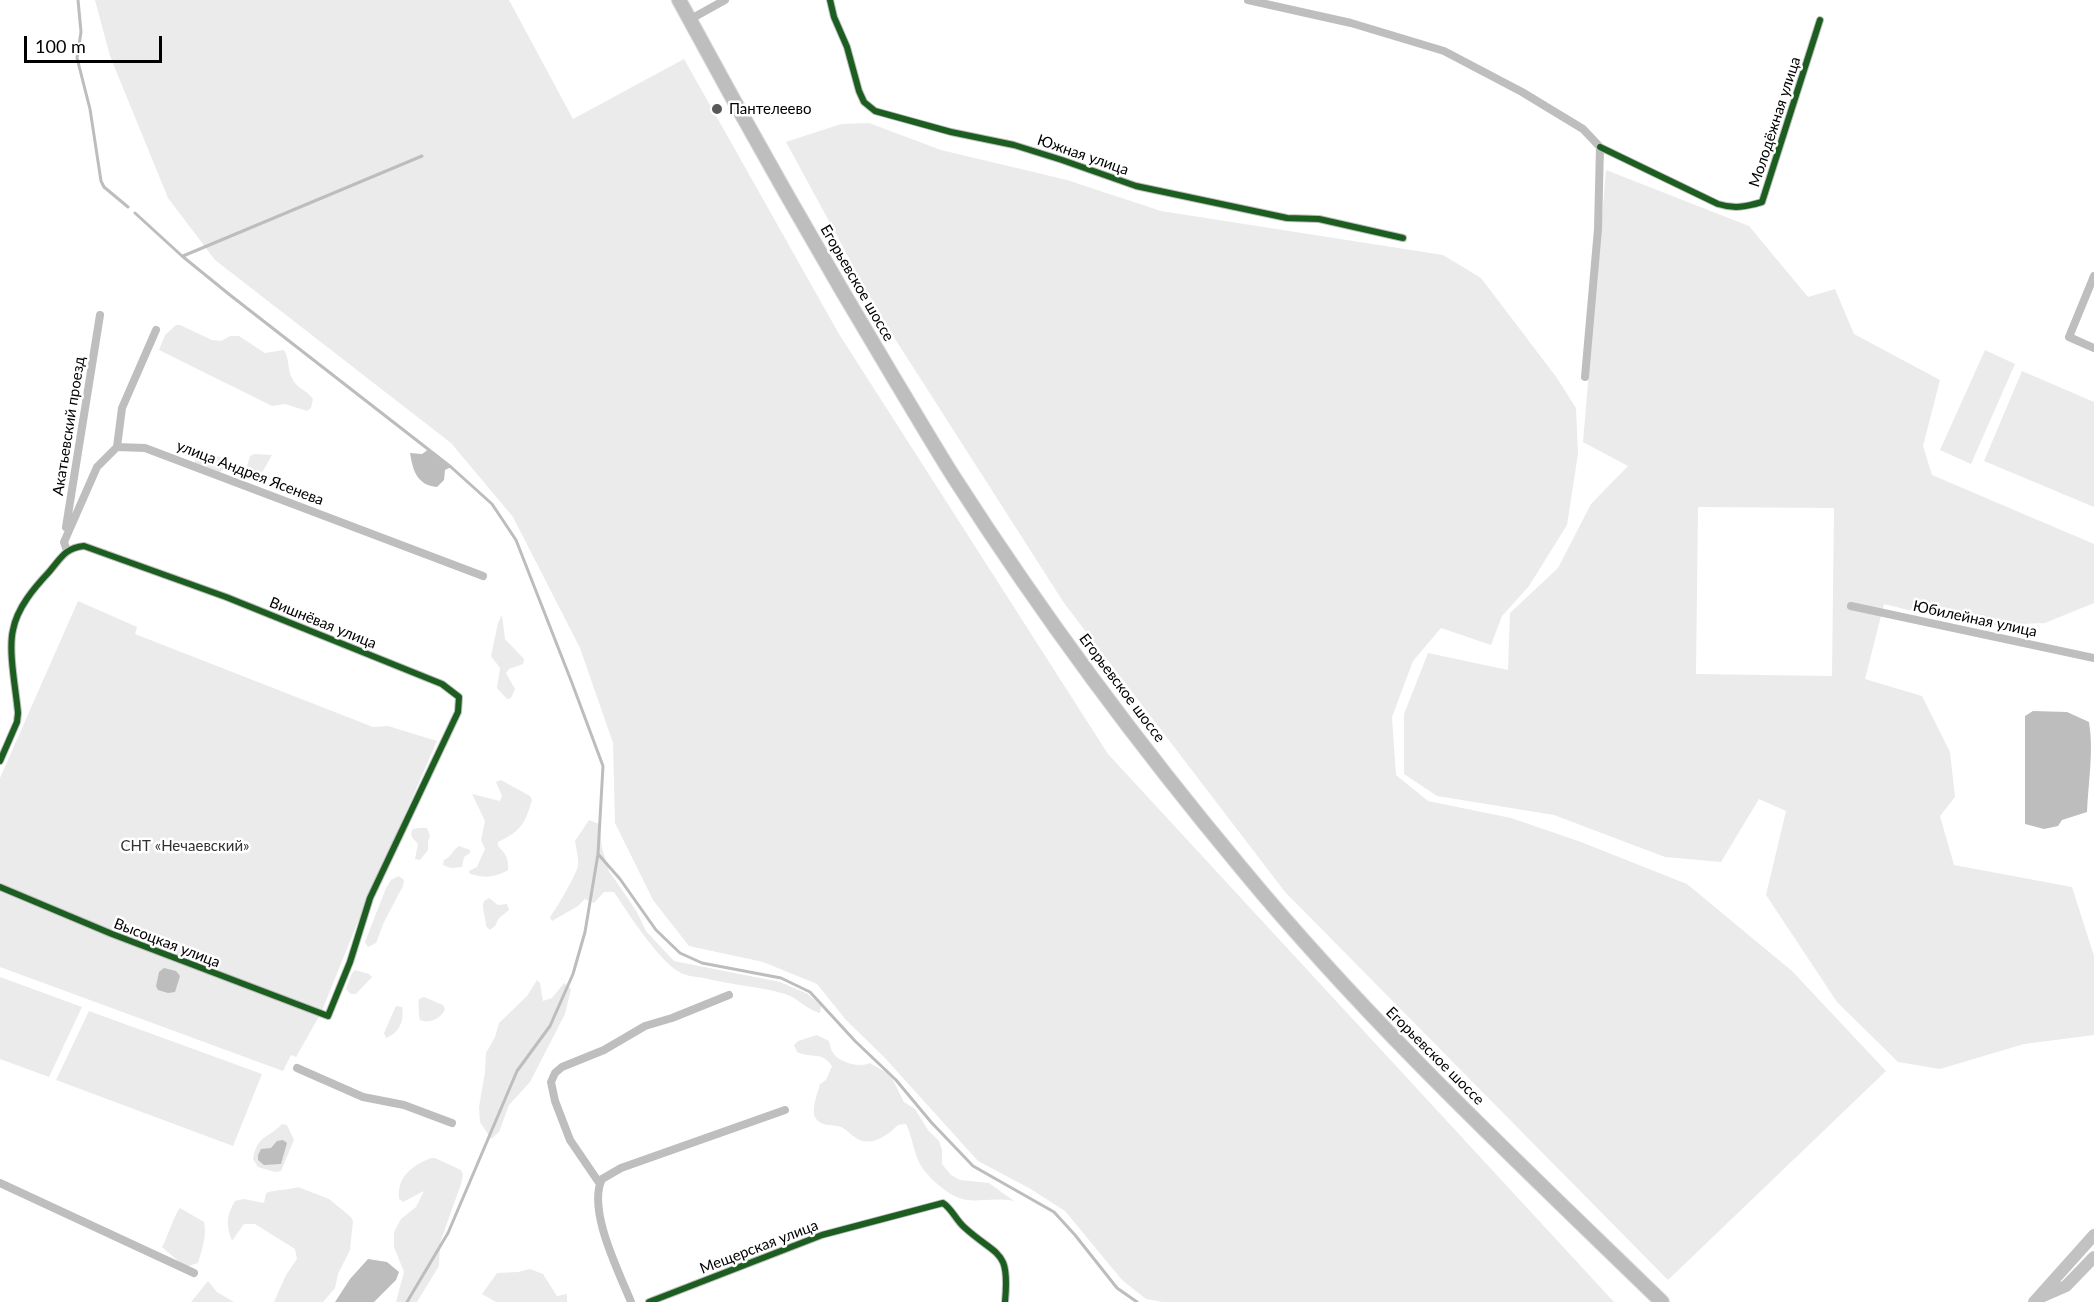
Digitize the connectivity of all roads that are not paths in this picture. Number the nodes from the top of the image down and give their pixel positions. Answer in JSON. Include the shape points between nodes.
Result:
{"nodes":[{"id":1,"x":679,"y":0,"type":"edge"},
{"id":2,"x":725,"y":0,"type":"edge"},
{"id":3,"x":830,"y":0,"type":"edge"},
{"id":4,"x":1248,"y":0,"type":"edge"},
{"id":5,"x":1820,"y":20,"type":"dead end"},
{"id":6,"x":689,"y":21,"type":"junction"},
{"id":7,"x":1600,"y":147,"type":"junction"},
{"id":8,"x":1404,"y":238,"type":"dead end"},
{"id":9,"x":2094,"y":276,"type":"edge"},
{"id":10,"x":100,"y":315,"type":"dead end"},
{"id":11,"x":156,"y":330,"type":"dead end"},
{"id":12,"x":2094,"y":348,"type":"edge"},
{"id":13,"x":1585,"y":377,"type":"dead end"},
{"id":14,"x":117,"y":447,"type":"junction"},
{"id":15,"x":65,"y":546,"type":"junction"},
{"id":16,"x":483,"y":576,"type":"dead end"},
{"id":17,"x":1851,"y":606,"type":"dead end"},
{"id":18,"x":2094,"y":658,"type":"edge"},
{"id":19,"x":0,"y":761,"type":"edge"},
{"id":20,"x":0,"y":888,"type":"edge"},
{"id":21,"x":729,"y":995,"type":"dead end"},
{"id":22,"x":328,"y":1016,"type":"joint"},
{"id":23,"x":297,"y":1068,"type":"dead end"},
{"id":24,"x":785,"y":1110,"type":"dead end"},
{"id":25,"x":452,"y":1123,"type":"dead end"},
{"id":26,"x":0,"y":1183,"type":"edge"},
{"id":27,"x":600,"y":1184,"type":"junction"},
{"id":28,"x":2094,"y":1235,"type":"edge"},
{"id":29,"x":2094,"y":1257,"type":"edge"},
{"id":30,"x":194,"y":1273,"type":"dead end"},
{"id":31,"x":2035,"y":1300,"type":"edge"},
{"id":32,"x":631,"y":1302,"type":"edge"},
{"id":33,"x":649,"y":1302,"type":"edge"},
{"id":34,"x":1005,"y":1302,"type":"edge"},
{"id":35,"x":1662,"y":1302,"type":"edge"}],
"edges":[{"from":1,"to":6,"type":"main road","name":"Егорьевское шоссе"},
{"from":2,"to":6,"type":"street"},
{"from":3,"to":8,"type":"street","name":"Южная улица","via":[[859,91],[864,102],[876,111],[1014,145],[1136,186]]},
{"from":4,"to":7,"type":"street","via":[[1351,23],[1444,51],[1583,129]]},
{"from":5,"to":7,"type":"street","name":"Молодёжная улица","via":[[1762,202],[1731,208],[1718,204]]},
{"from":6,"to":35,"type":"main road","name":"Егорьевское шоссе","via":[[955,479],[1150,753],[1243,870],[1354,998]]},
{"from":7,"to":13,"type":"street","via":[[1598,229]]},
{"from":9,"to":12,"type":"street","via":[[2069,337]]},
{"from":10,"to":15,"type":"street","name":"Акатьевский проезд"},
{"from":11,"to":14,"type":"street","via":[[122,408]]},
{"from":14,"to":15,"type":"street","via":[[97,467]]},
{"from":14,"to":16,"type":"street","name":"улица Андрея Ясенева","via":[[145,448]]},
{"from":15,"to":19,"type":"street","via":[[24,604],[13,628],[18,713]]},
{"from":15,"to":22,"type":"street","name":"Вишнёвая улица","via":[[84,546],[226,597],[442,684],[459,697],[458,712],[370,898]]},
{"from":17,"to":18,"type":"street","name":"Юбилейная улица"},
{"from":20,"to":22,"type":"street","name":"Высоцкая улица"},
{"from":21,"to":27,"type":"street","via":[[645,1026],[555,1073],[551,1082],[555,1101],[570,1140]]},
{"from":23,"to":25,"type":"street","via":[[363,1097],[405,1105]]},
{"from":24,"to":27,"type":"street","via":[[621,1168],[604,1177]]},
{"from":26,"to":30,"type":"street"},
{"from":27,"to":32,"type":"street","via":[[599,1216]]},
{"from":28,"to":31,"type":"street"},
{"from":29,"to":31,"type":"street","via":[[2066,1286]]},
{"from":33,"to":34,"type":"street","name":"Мещерская улица","via":[[822,1235],[939,1203],[948,1206],[963,1226],[999,1254],[1006,1270]]}]}
